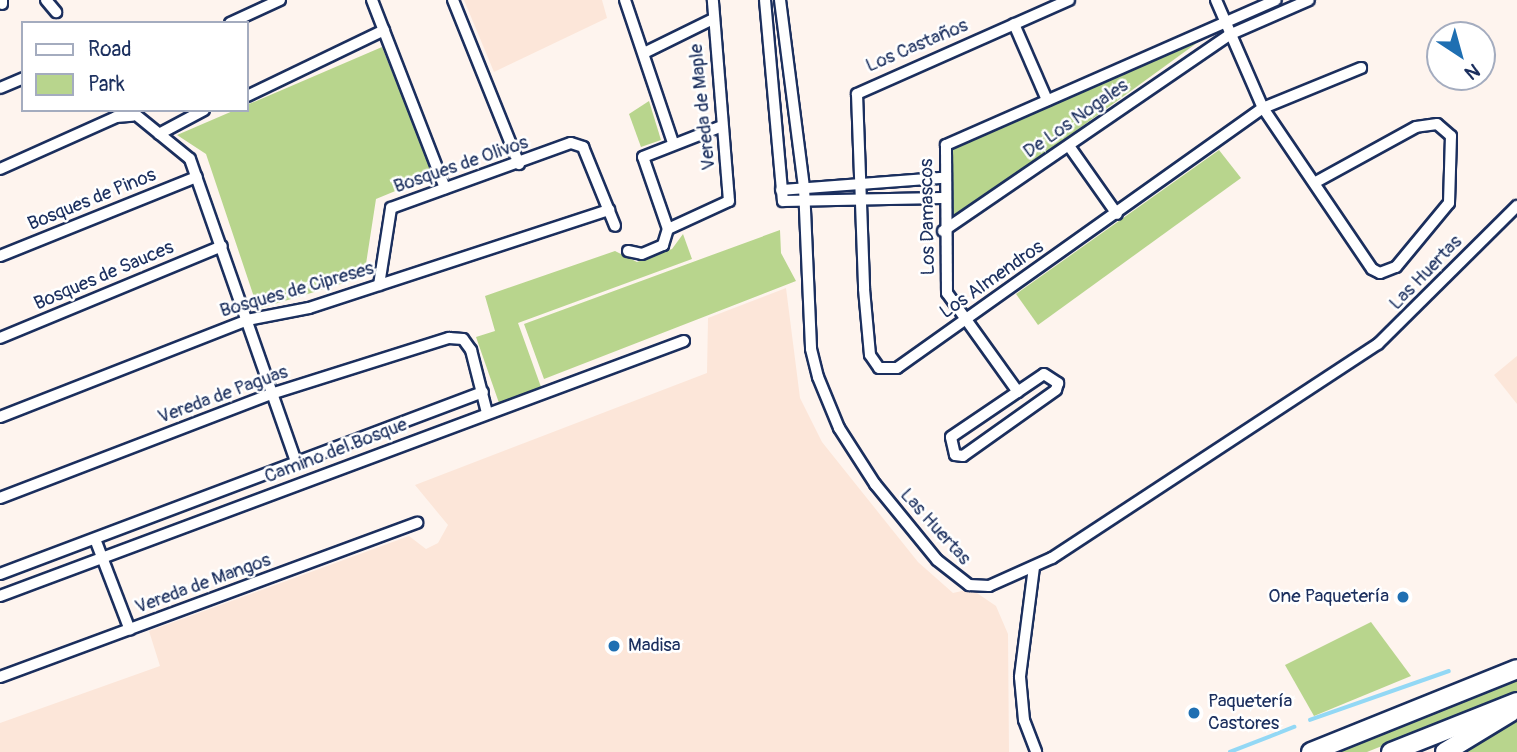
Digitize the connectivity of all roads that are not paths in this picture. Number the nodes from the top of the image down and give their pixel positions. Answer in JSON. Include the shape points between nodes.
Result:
{"nodes":[{"id":1,"x":46,"y":0,"type":"edge"},
{"id":2,"x":280,"y":0,"type":"edge"},
{"id":3,"x":372,"y":0,"type":"edge"},
{"id":4,"x":453,"y":0,"type":"edge"},
{"id":5,"x":625,"y":0,"type":"edge"},
{"id":6,"x":713,"y":0,"type":"edge"},
{"id":7,"x":765,"y":0,"type":"edge"},
{"id":8,"x":780,"y":0,"type":"edge"},
{"id":9,"x":1069,"y":0,"type":"edge"},
{"id":10,"x":1216,"y":0,"type":"edge"},
{"id":11,"x":1276,"y":0,"type":"edge"},
{"id":12,"x":1309,"y":0,"type":"edge"},
{"id":13,"x":56,"y":12,"type":"dead end"},
{"id":14,"x":712,"y":20,"type":"junction"},
{"id":15,"x":234,"y":21,"type":"edge"},
{"id":16,"x":1224,"y":23,"type":"junction"},
{"id":17,"x":1014,"y":24,"type":"junction"},
{"id":18,"x":384,"y":30,"type":"junction"},
{"id":19,"x":1229,"y":35,"type":"junction"},
{"id":20,"x":644,"y":54,"type":"junction"},
{"id":21,"x":1361,"y":68,"type":"dead end"},
{"id":22,"x":21,"y":79,"type":"edge"},
{"id":23,"x":0,"y":88,"type":"edge"},
{"id":24,"x":857,"y":94,"type":"joint"},
{"id":25,"x":248,"y":96,"type":"edge"},
{"id":26,"x":1047,"y":100,"type":"junction"},
{"id":27,"x":1263,"y":108,"type":"junction"},
{"id":28,"x":200,"y":112,"type":"edge"},
{"id":29,"x":114,"y":113,"type":"edge"},
{"id":30,"x":131,"y":113,"type":"edge"},
{"id":31,"x":722,"y":126,"type":"junction"},
{"id":32,"x":159,"y":134,"type":"junction"},
{"id":33,"x":673,"y":143,"type":"junction"},
{"id":34,"x":946,"y":145,"type":"joint"},
{"id":35,"x":1069,"y":146,"type":"junction"},
{"id":36,"x":519,"y":164,"type":"junction"},
{"id":37,"x":0,"y":169,"type":"edge"},
{"id":38,"x":197,"y":177,"type":"junction"},
{"id":39,"x":942,"y":178,"type":"junction"},
{"id":40,"x":1316,"y":182,"type":"junction"},
{"id":41,"x":859,"y":183,"type":"junction"},
{"id":42,"x":804,"y":187,"type":"junction"},
{"id":43,"x":445,"y":188,"type":"junction"},
{"id":44,"x":781,"y":190,"type":"junction"},
{"id":45,"x":943,"y":198,"type":"junction"},
{"id":46,"x":860,"y":202,"type":"junction"},
{"id":47,"x":806,"y":204,"type":"junction"},
{"id":48,"x":1517,"y":206,"type":"edge"},
{"id":49,"x":609,"y":210,"type":"junction"},
{"id":50,"x":1117,"y":214,"type":"junction"},
{"id":51,"x":615,"y":226,"type":"dead end"},
{"id":52,"x":668,"y":229,"type":"junction"},
{"id":53,"x":943,"y":232,"type":"junction"},
{"id":54,"x":222,"y":246,"type":"junction"},
{"id":55,"x":628,"y":251,"type":"dead end"},
{"id":56,"x":0,"y":256,"type":"edge"},
{"id":57,"x":379,"y":285,"type":"junction"},
{"id":58,"x":247,"y":320,"type":"junction"},
{"id":59,"x":963,"y":321,"type":"junction"},
{"id":60,"x":0,"y":338,"type":"edge"},
{"id":61,"x":684,"y":341,"type":"dead end"},
{"id":62,"x":483,"y":392,"type":"junction"},
{"id":63,"x":1018,"y":392,"type":"junction"},
{"id":64,"x":271,"y":394,"type":"junction"},
{"id":65,"x":487,"y":413,"type":"junction"},
{"id":66,"x":0,"y":417,"type":"edge"},
{"id":67,"x":296,"y":462,"type":"junction"},
{"id":68,"x":0,"y":498,"type":"edge"},
{"id":69,"x":417,"y":523,"type":"dead end"},
{"id":70,"x":95,"y":539,"type":"junction"},
{"id":71,"x":103,"y":558,"type":"junction"},
{"id":72,"x":1034,"y":566,"type":"junction"},
{"id":73,"x":0,"y":574,"type":"edge"},
{"id":74,"x":0,"y":596,"type":"edge"},
{"id":75,"x":130,"y":630,"type":"junction"},
{"id":76,"x":1517,"y":668,"type":"edge"},
{"id":77,"x":0,"y":677,"type":"edge"},
{"id":78,"x":1517,"y":704,"type":"edge"},
{"id":79,"x":1036,"y":752,"type":"edge"},
{"id":80,"x":1311,"y":752,"type":"edge"},
{"id":81,"x":1391,"y":752,"type":"edge"},
{"id":82,"x":1445,"y":752,"type":"edge"}],
"edges":[{"from":1,"to":13,"type":"street"},
{"from":2,"to":15,"type":"street"},
{"from":3,"to":18,"type":"street"},
{"from":4,"to":36,"type":"street"},
{"from":5,"to":20,"type":"street"},
{"from":6,"to":14,"type":"street","name":"Vereda de Maple"},
{"from":7,"to":44,"type":"street"},
{"from":8,"to":42,"type":"street","name":"Las Huertas"},
{"from":9,"to":17,"type":"street","name":"Los Castaños"},
{"from":10,"to":16,"type":"street"},
{"from":11,"to":16,"type":"street","name":"De Los Nogales"},
{"from":12,"to":19,"type":"street","name":"De Los Nogales"},
{"from":14,"to":20,"type":"street"},
{"from":14,"to":31,"type":"street","name":"Vereda de Maple"},
{"from":16,"to":19,"type":"street"},
{"from":16,"to":26,"type":"street","name":"De Los Nogales"},
{"from":17,"to":24,"type":"street","name":"Los Castaños"},
{"from":17,"to":26,"type":"street"},
{"from":18,"to":25,"type":"street"},
{"from":18,"to":43,"type":"street"},
{"from":19,"to":27,"type":"street"},
{"from":19,"to":35,"type":"street","name":"De Los Nogales"},
{"from":20,"to":33,"type":"street"},
{"from":21,"to":27,"type":"street","name":"Los Almendros"},
{"from":22,"to":23,"type":"street"},
{"from":24,"to":41,"type":"street","name":"Los Almendros"},
{"from":26,"to":34,"type":"street","name":"De Los Nogales"},
{"from":27,"to":40,"type":"street"},
{"from":27,"to":50,"type":"street","name":"Los Almendros"},
{"from":28,"to":32,"type":"street"},
{"from":29,"to":30,"type":"street"},
{"from":29,"to":37,"type":"street"},
{"from":30,"to":32,"type":"street"},
{"from":31,"to":33,"type":"street"},
{"from":31,"to":52,"type":"street","name":"Vereda de Maple","via":[[730,192],[724,208]]},
{"from":32,"to":38,"type":"street","via":[[183,151]]},
{"from":33,"to":52,"type":"street","via":[[646,154],[642,162]]},
{"from":34,"to":39,"type":"street","name":"Los Damascos"},
{"from":35,"to":50,"type":"street"},
{"from":35,"to":53,"type":"street","name":"De Los Nogales"},
{"from":36,"to":43,"type":"street","name":"Bosques de Olivos"},
{"from":36,"to":49,"type":"street","name":"Bosques de Olivos","via":[[577,144]]},
{"from":38,"to":54,"type":"street"},
{"from":38,"to":56,"type":"street","name":"Bosques de Pinos"},
{"from":39,"to":41,"type":"street"},
{"from":39,"to":45,"type":"street","name":"Los Damascos"},
{"from":40,"to":40,"type":"street","via":[[1366,261],[1387,272],[1449,203],[1451,135],[1437,124],[1416,127]]},
{"from":41,"to":42,"type":"street"},
{"from":41,"to":46,"type":"street","name":"Los Almendros"},
{"from":42,"to":44,"type":"street"},
{"from":42,"to":47,"type":"street","name":"Las Huertas"},
{"from":43,"to":57,"type":"street","name":"Bosques de Olivos","via":[[391,208]]},
{"from":44,"to":47,"type":"street","via":[[786,204]]},
{"from":45,"to":46,"type":"street"},
{"from":45,"to":53,"type":"street","name":"Los Damascos"},
{"from":46,"to":47,"type":"street"},
{"from":46,"to":59,"type":"street","name":"Los Almendros","via":[[874,363],[898,368]]},
{"from":47,"to":72,"type":"street","name":"Las Huertas","via":[[811,349],[828,405],[849,446],[954,578],[989,586]]},
{"from":48,"to":72,"type":"street","name":"Las Huertas","via":[[1378,344]]},
{"from":49,"to":51,"type":"street"},
{"from":49,"to":57,"type":"street","name":"Bosques de Cipreses"},
{"from":50,"to":59,"type":"street","name":"Los Almendros"},
{"from":52,"to":55,"type":"street","via":[[663,245],[642,254]]},
{"from":53,"to":59,"type":"street","name":"Los Damascos","via":[[947,293]]},
{"from":54,"to":58,"type":"street"},
{"from":54,"to":60,"type":"street","name":"Bosques de Sauces"},
{"from":57,"to":58,"type":"street","name":"Bosques de Cipreses"},
{"from":58,"to":64,"type":"street"},
{"from":58,"to":66,"type":"street","name":"Bosques de Cipreses"},
{"from":59,"to":63,"type":"street","name":"Los Damascos"},
{"from":61,"to":65,"type":"street","name":"Camino del Bosque"},
{"from":62,"to":64,"type":"street","name":"Vereda de Paguas","via":[[463,339],[450,338]]},
{"from":62,"to":65,"type":"street"},
{"from":62,"to":67,"type":"street","name":"Camino del Bosque"},
{"from":63,"to":63,"type":"street","via":[[951,437],[955,455],[963,456],[1018,419],[1058,383],[1044,374]]},
{"from":64,"to":67,"type":"street"},
{"from":64,"to":68,"type":"street","name":"Vereda de Paguas"},
{"from":65,"to":71,"type":"street","name":"Camino del Bosque"},
{"from":67,"to":70,"type":"street","name":"Camino del Bosque"},
{"from":69,"to":75,"type":"street","name":"Vereda de Mangos"},
{"from":70,"to":71,"type":"street"},
{"from":70,"to":73,"type":"street","name":"Camino del Bosque"},
{"from":71,"to":74,"type":"street","name":"Camino del Bosque"},
{"from":71,"to":75,"type":"street"},
{"from":72,"to":79,"type":"street","via":[[1020,677],[1024,720]]},
{"from":75,"to":77,"type":"street","name":"Vereda de Mangos"},
{"from":76,"to":80,"type":"main road"},
{"from":78,"to":81,"type":"main road"},
{"from":78,"to":82,"type":"main road"}]}
